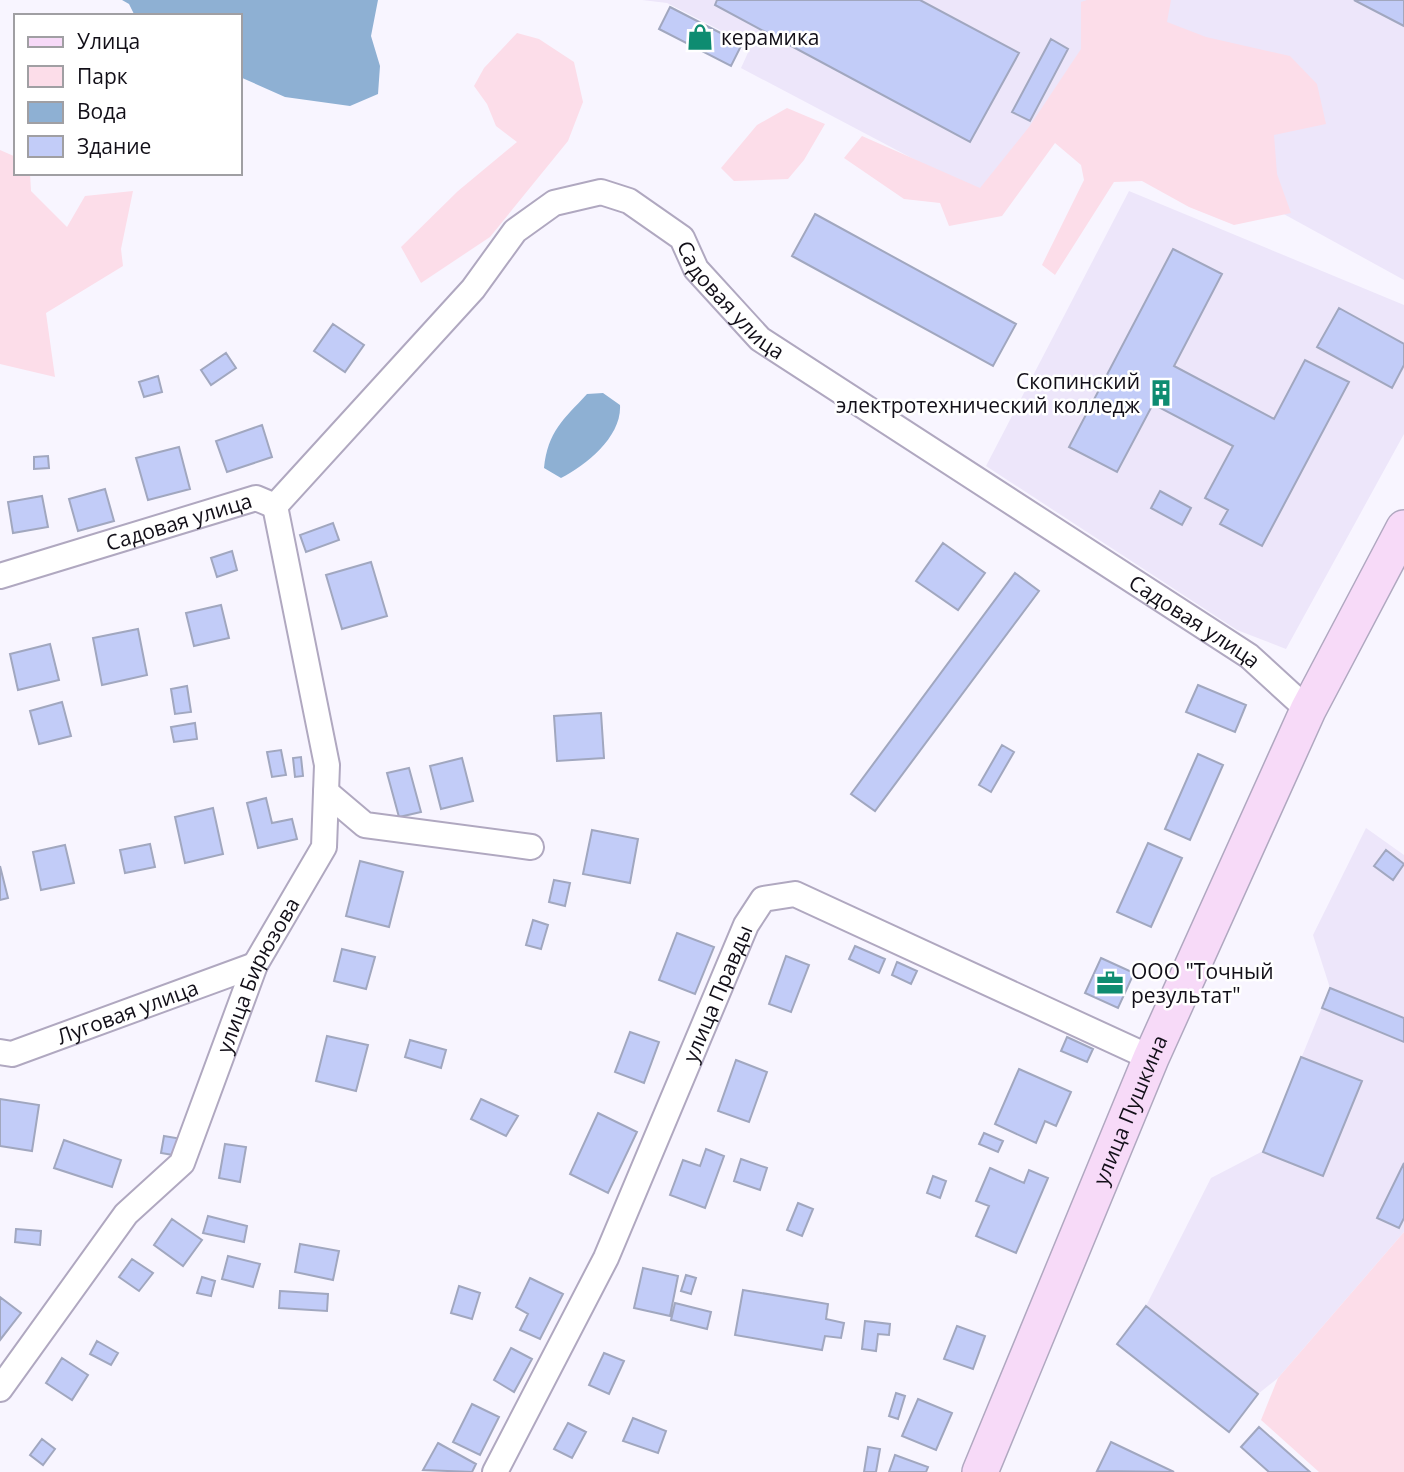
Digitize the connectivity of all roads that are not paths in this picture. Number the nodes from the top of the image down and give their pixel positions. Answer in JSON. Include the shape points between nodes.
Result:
{"nodes":[{"id":1,"x":275,"y":506,"type":"junction"},
{"id":2,"x":1404,"y":528,"type":"edge"},
{"id":3,"x":0,"y":576,"type":"edge"},
{"id":4,"x":1308,"y":710,"type":"junction"},
{"id":5,"x":326,"y":792,"type":"junction"},
{"id":6,"x":531,"y":847,"type":"dead end"},
{"id":7,"x":255,"y":965,"type":"junction"},
{"id":8,"x":0,"y":1052,"type":"edge"},
{"id":9,"x":1151,"y":1058,"type":"junction"},
{"id":10,"x":0,"y":1389,"type":"edge"},
{"id":11,"x":495,"y":1472,"type":"edge"},
{"id":12,"x":980,"y":1472,"type":"edge"}],
"edges":[{"from":1,"to":3,"type":"street","name":"Садовая улица","via":[[257,498]]},
{"from":1,"to":4,"type":"street","name":"Садовая улица","via":[[473,289],[515,231],[554,203],[601,192],[629,201],[682,238],[696,269],[760,339],[1249,656]]},
{"from":1,"to":5,"type":"street","name":"улица Бирюзова","via":[[327,765]]},
{"from":2,"to":4,"type":"main road","name":"улица Пушкина"},
{"from":4,"to":9,"type":"main road","name":"улица Пушкина"},
{"from":5,"to":6,"type":"street","via":[[365,825]]},
{"from":5,"to":7,"type":"street","name":"улица Бирюзова","via":[[324,847]]},
{"from":7,"to":8,"type":"street","name":"Луговая улица","via":[[12,1055]]},
{"from":7,"to":10,"type":"street","name":"улица Бирюзова","via":[[182,1163],[126,1214]]},
{"from":9,"to":11,"type":"street","name":"улица Правды","via":[[795,894],[763,899],[746,925],[606,1258]]},
{"from":9,"to":12,"type":"main road","name":"улица Пушкина"}]}
